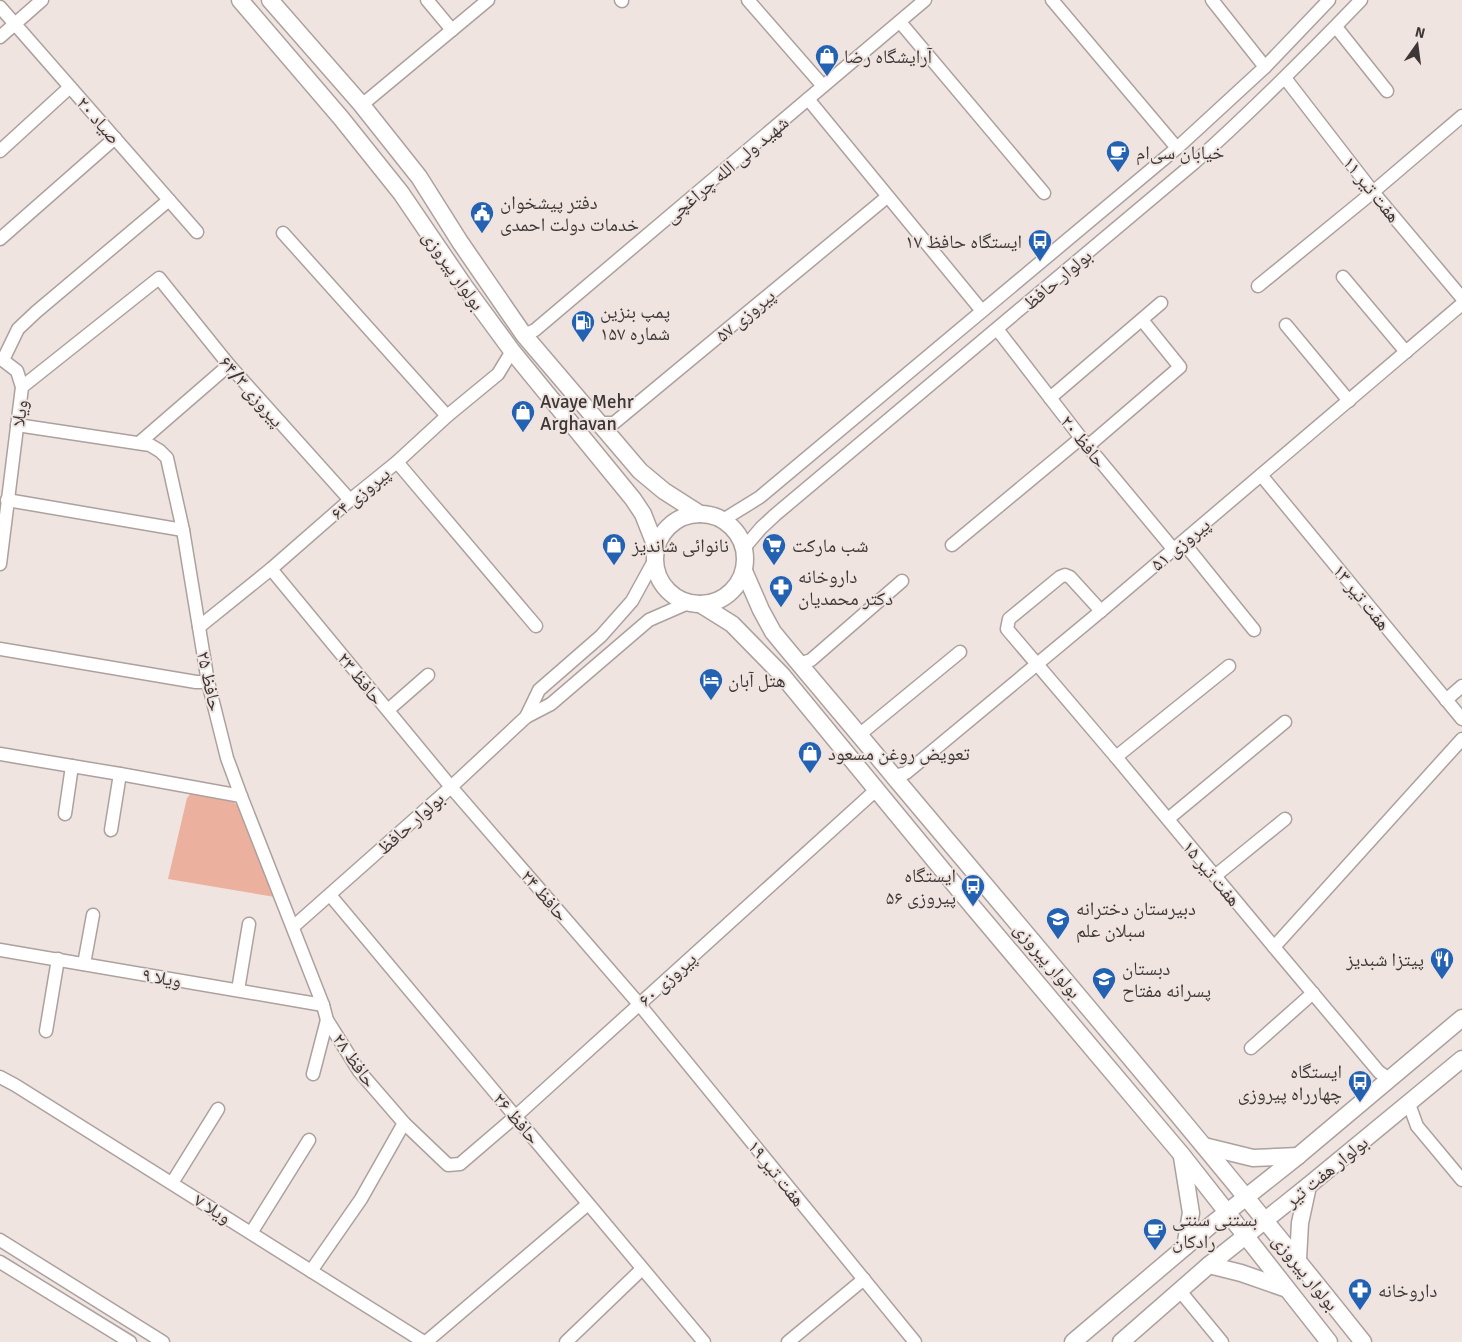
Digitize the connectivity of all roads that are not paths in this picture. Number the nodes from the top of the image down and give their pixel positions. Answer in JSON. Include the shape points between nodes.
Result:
{"nodes":[{"id":1,"x":42,"y":0,"type":"edge"},
{"id":2,"x":240,"y":0,"type":"edge"},
{"id":3,"x":270,"y":0,"type":"edge"},
{"id":4,"x":427,"y":0,"type":"edge"},
{"id":5,"x":488,"y":0,"type":"edge"},
{"id":6,"x":748,"y":0,"type":"edge"},
{"id":7,"x":925,"y":0,"type":"edge"},
{"id":8,"x":1052,"y":0,"type":"edge"},
{"id":9,"x":1212,"y":0,"type":"edge"},
{"id":10,"x":1329,"y":0,"type":"edge"},
{"id":11,"x":1361,"y":0,"type":"edge"},
{"id":12,"x":0,"y":7,"type":"edge"},
{"id":13,"x":900,"y":22,"type":"junction"},
{"id":14,"x":15,"y":24,"type":"junction"},
{"id":15,"x":1336,"y":27,"type":"junction"},
{"id":16,"x":452,"y":30,"type":"junction"},
{"id":17,"x":0,"y":37,"type":"edge"},
{"id":18,"x":1265,"y":67,"type":"junction"},
{"id":19,"x":1285,"y":78,"type":"junction"},
{"id":20,"x":823,"y":86,"type":"junction"},
{"id":21,"x":70,"y":87,"type":"junction"},
{"id":22,"x":1387,"y":91,"type":"dead end"},
{"id":23,"x":808,"y":99,"type":"junction"},
{"id":24,"x":360,"y":104,"type":"junction"},
{"id":25,"x":1462,"y":116,"type":"edge"},
{"id":26,"x":114,"y":138,"type":"junction"},
{"id":27,"x":1177,"y":148,"type":"junction"},
{"id":28,"x":0,"y":151,"type":"edge"},
{"id":29,"x":1373,"y":192,"type":"junction"},
{"id":30,"x":1044,"y":193,"type":"dead end"},
{"id":31,"x":888,"y":197,"type":"junction"},
{"id":32,"x":168,"y":200,"type":"junction"},
{"id":33,"x":197,"y":232,"type":"dead end"},
{"id":34,"x":283,"y":233,"type":"dead end"},
{"id":35,"x":0,"y":239,"type":"edge"},
{"id":36,"x":1343,"y":277,"type":"dead end"},
{"id":37,"x":1258,"y":286,"type":"dead end"},
{"id":38,"x":1462,"y":298,"type":"edge"},
{"id":39,"x":1161,"y":303,"type":"dead end"},
{"id":40,"x":1462,"y":304,"type":"edge"},
{"id":41,"x":982,"y":311,"type":"junction"},
{"id":42,"x":1142,"y":320,"type":"junction"},
{"id":43,"x":1286,"y":325,"type":"dead end"},
{"id":44,"x":997,"y":329,"type":"junction"},
{"id":45,"x":524,"y":335,"type":"junction"},
{"id":46,"x":512,"y":351,"type":"junction"},
{"id":47,"x":1406,"y":352,"type":"junction"},
{"id":48,"x":2,"y":358,"type":"edge"},
{"id":49,"x":229,"y":366,"type":"junction"},
{"id":50,"x":22,"y":387,"type":"junction"},
{"id":51,"x":1050,"y":398,"type":"junction"},
{"id":52,"x":1349,"y":401,"type":"junction"},
{"id":53,"x":447,"y":416,"type":"junction"},
{"id":54,"x":599,"y":423,"type":"junction"},
{"id":55,"x":17,"y":425,"type":"junction"},
{"id":56,"x":1084,"y":442,"type":"junction"},
{"id":57,"x":139,"y":443,"type":"junction"},
{"id":58,"x":398,"y":462,"type":"junction"},
{"id":59,"x":1261,"y":475,"type":"junction"},
{"id":60,"x":7,"y":500,"type":"junction"},
{"id":61,"x":350,"y":500,"type":"junction"},
{"id":62,"x":700,"y":514,"type":"junction"},
{"id":63,"x":723,"y":520,"type":"junction"},
{"id":64,"x":183,"y":530,"type":"junction"},
{"id":65,"x":952,"y":545,"type":"dead end"},
{"id":66,"x":1178,"y":546,"type":"junction"},
{"id":67,"x":744,"y":548,"type":"junction"},
{"id":68,"x":656,"y":553,"type":"junction"},
{"id":69,"x":0,"y":564,"type":"edge"},
{"id":70,"x":271,"y":569,"type":"junction"},
{"id":71,"x":744,"y":571,"type":"junction"},
{"id":72,"x":902,"y":582,"type":"dead end"},
{"id":73,"x":694,"y":604,"type":"junction"},
{"id":74,"x":1101,"y":611,"type":"junction"},
{"id":75,"x":536,"y":626,"type":"dead end"},
{"id":76,"x":199,"y":627,"type":"junction"},
{"id":77,"x":1254,"y":630,"type":"dead end"},
{"id":78,"x":0,"y":649,"type":"edge"},
{"id":79,"x":960,"y":652,"type":"dead end"},
{"id":80,"x":799,"y":664,"type":"junction"},
{"id":81,"x":1037,"y":665,"type":"junction"},
{"id":82,"x":1229,"y":666,"type":"dead end"},
{"id":83,"x":428,"y":675,"type":"dead end"},
{"id":84,"x":208,"y":682,"type":"junction"},
{"id":85,"x":1462,"y":686,"type":"edge"},
{"id":86,"x":1446,"y":700,"type":"junction"},
{"id":87,"x":388,"y":710,"type":"junction"},
{"id":88,"x":526,"y":718,"type":"junction"},
{"id":89,"x":1462,"y":719,"type":"edge"},
{"id":90,"x":1285,"y":722,"type":"dead end"},
{"id":91,"x":859,"y":735,"type":"junction"},
{"id":92,"x":1462,"y":739,"type":"edge"},
{"id":93,"x":0,"y":754,"type":"edge"},
{"id":94,"x":1116,"y":757,"type":"junction"},
{"id":95,"x":72,"y":766,"type":"junction"},
{"id":96,"x":120,"y":774,"type":"junction"},
{"id":97,"x":894,"y":776,"type":"junction"},
{"id":98,"x":451,"y":786,"type":"junction"},
{"id":99,"x":876,"y":790,"type":"junction"},
{"id":100,"x":240,"y":796,"type":"junction"},
{"id":101,"x":65,"y":814,"type":"dead end"},
{"id":102,"x":1168,"y":819,"type":"junction"},
{"id":103,"x":1285,"y":819,"type":"dead end"},
{"id":104,"x":111,"y":830,"type":"dead end"},
{"id":105,"x":1215,"y":876,"type":"junction"},
{"id":106,"x":330,"y":895,"type":"junction"},
{"id":107,"x":92,"y":915,"type":"dead end"},
{"id":108,"x":249,"y":924,"type":"dead end"},
{"id":109,"x":293,"y":927,"type":"junction"},
{"id":110,"x":1274,"y":947,"type":"junction"},
{"id":111,"x":0,"y":950,"type":"edge"},
{"id":112,"x":58,"y":959,"type":"junction"},
{"id":113,"x":84,"y":964,"type":"junction"},
{"id":114,"x":238,"y":990,"type":"junction"},
{"id":115,"x":1313,"y":993,"type":"junction"},
{"id":116,"x":639,"y":1004,"type":"junction"},
{"id":117,"x":324,"y":1005,"type":"junction"},
{"id":118,"x":1462,"y":1018,"type":"edge"},
{"id":119,"x":327,"y":1020,"type":"junction"},
{"id":120,"x":46,"y":1032,"type":"dead end"},
{"id":121,"x":1251,"y":1048,"type":"dead end"},
{"id":122,"x":1462,"y":1059,"type":"edge"},
{"id":123,"x":313,"y":1074,"type":"dead end"},
{"id":124,"x":0,"y":1077,"type":"edge"},
{"id":125,"x":1389,"y":1080,"type":"junction"},
{"id":126,"x":1409,"y":1104,"type":"junction"},
{"id":127,"x":218,"y":1109,"type":"dead end"},
{"id":128,"x":516,"y":1116,"type":"junction"},
{"id":129,"x":404,"y":1123,"type":"junction"},
{"id":130,"x":308,"y":1140,"type":"dead end"},
{"id":131,"x":1204,"y":1146,"type":"junction"},
{"id":132,"x":1182,"y":1155,"type":"junction"},
{"id":133,"x":1298,"y":1156,"type":"junction"},
{"id":134,"x":455,"y":1165,"type":"joint"},
{"id":135,"x":1462,"y":1180,"type":"edge"},
{"id":136,"x":172,"y":1183,"type":"junction"},
{"id":137,"x":1308,"y":1186,"type":"junction"},
{"id":138,"x":1246,"y":1198,"type":"junction"},
{"id":139,"x":588,"y":1204,"type":"junction"},
{"id":140,"x":1227,"y":1213,"type":"junction"},
{"id":141,"x":1264,"y":1221,"type":"junction"},
{"id":142,"x":251,"y":1233,"type":"junction"},
{"id":143,"x":1245,"y":1236,"type":"junction"},
{"id":144,"x":0,"y":1240,"type":"edge"},
{"id":145,"x":1185,"y":1247,"type":"junction"},
{"id":146,"x":1298,"y":1259,"type":"junction"},
{"id":147,"x":0,"y":1262,"type":"edge"},
{"id":148,"x":1209,"y":1265,"type":"junction"},
{"id":149,"x":642,"y":1268,"type":"junction"},
{"id":150,"x":311,"y":1271,"type":"junction"},
{"id":151,"x":864,"y":1280,"type":"junction"},
{"id":152,"x":1287,"y":1289,"type":"junction"},
{"id":153,"x":1180,"y":1291,"type":"junction"},
{"id":154,"x":130,"y":1342,"type":"edge"},
{"id":155,"x":163,"y":1342,"type":"edge"},
{"id":156,"x":425,"y":1342,"type":"edge"},
{"id":157,"x":566,"y":1342,"type":"edge"},
{"id":158,"x":704,"y":1342,"type":"edge"},
{"id":159,"x":788,"y":1342,"type":"edge"},
{"id":160,"x":916,"y":1342,"type":"edge"},
{"id":161,"x":1073,"y":1342,"type":"edge"},
{"id":162,"x":1121,"y":1342,"type":"edge"},
{"id":163,"x":1222,"y":1342,"type":"edge"},
{"id":164,"x":1329,"y":1342,"type":"edge"},
{"id":165,"x":1363,"y":1342,"type":"edge"}],
"edges":[{"from":1,"to":14,"type":"street"},
{"from":2,"to":46,"type":"main road","name":"بولوار پیروزی","via":[[401,193]]},
{"from":3,"to":24,"type":"main road","name":"بولوار پیروزی"},
{"from":4,"to":16,"type":"street"},
{"from":5,"to":16,"type":"street"},
{"from":6,"to":20,"type":"street"},
{"from":7,"to":13,"type":"street","name":"شهید ولی الله چراغچی"},
{"from":8,"to":27,"type":"street"},
{"from":9,"to":18,"type":"street"},
{"from":10,"to":18,"type":"street","name":"بولوار حافظ"},
{"from":11,"to":15,"type":"street","name":"بولوار حافظ"},
{"from":12,"to":14,"type":"street","name":"صیاد ۲۰"},
{"from":13,"to":20,"type":"street","name":"شهید ولی الله چراغچی"},
{"from":13,"to":30,"type":"street"},
{"from":14,"to":17,"type":"street"},
{"from":14,"to":21,"type":"street","name":"صیاد ۲۰"},
{"from":15,"to":19,"type":"street","name":"بولوار حافظ"},
{"from":15,"to":22,"type":"street"},
{"from":16,"to":24,"type":"street"},
{"from":18,"to":27,"type":"street","name":"بولوار حافظ"},
{"from":19,"to":29,"type":"street","name":"هفت تیر ۱۱"},
{"from":19,"to":44,"type":"street","name":"بولوار حافظ","via":[[1194,163]]},
{"from":20,"to":23,"type":"street","name":"شهید ولی الله چراغچی"},
{"from":21,"to":26,"type":"street","name":"صیاد ۲۰"},
{"from":21,"to":28,"type":"street"},
{"from":23,"to":31,"type":"street"},
{"from":23,"to":45,"type":"street","name":"شهید ولی الله چراغچی","via":[[535,330]]},
{"from":24,"to":45,"type":"main road","name":"بولوار پیروزی","via":[[419,177]]},
{"from":25,"to":29,"type":"street"},
{"from":26,"to":32,"type":"street","name":"صیاد ۲۰"},
{"from":26,"to":35,"type":"street"},
{"from":27,"to":41,"type":"street","name":"بولوار حافظ"},
{"from":29,"to":37,"type":"street"},
{"from":29,"to":38,"type":"street","name":"هفت تیر ۱۱"},
{"from":31,"to":41,"type":"street"},
{"from":31,"to":54,"type":"street","name":"پیروزی ۵۷","via":[[614,423]]},
{"from":32,"to":33,"type":"street","name":"صیاد ۲۰"},
{"from":32,"to":48,"type":"street","via":[[18,329]]},
{"from":34,"to":53,"type":"street"},
{"from":36,"to":47,"type":"street"},
{"from":39,"to":42,"type":"street"},
{"from":40,"to":47,"type":"street","name":"پیروزی ۵۱"},
{"from":41,"to":63,"type":"street","name":"بولوار حافظ","via":[[760,497]]},
{"from":42,"to":51,"type":"street"},
{"from":42,"to":56,"type":"street","via":[[1180,368]]},
{"from":43,"to":52,"type":"street"},
{"from":44,"to":51,"type":"street","name":"حافظ ۲۰"},
{"from":44,"to":67,"type":"street","name":"بولوار حافظ","via":[[775,515]]},
{"from":45,"to":54,"type":"main road","name":"بولوار پیروزی"},
{"from":46,"to":53,"type":"street","name":"پیروزی ۶۴","via":[[498,374]]},
{"from":46,"to":68,"type":"main road","name":"بولوار پیروزی","via":[[634,499],[643,514]]},
{"from":47,"to":52,"type":"street","name":"پیروزی ۵۱"},
{"from":48,"to":50,"type":"street","name":"ویلا","via":[[17,371]]},
{"from":49,"to":50,"type":"street","name":"پیروزی ۶۴/۳","via":[[160,278]]},
{"from":49,"to":57,"type":"street"},
{"from":49,"to":61,"type":"street","name":"پیروزی ۶۴/۳"},
{"from":50,"to":55,"type":"street","name":"ویلا"},
{"from":51,"to":56,"type":"street","name":"حافظ ۲۰"},
{"from":52,"to":59,"type":"street","name":"پیروزی ۵۱"},
{"from":53,"to":58,"type":"street","name":"پیروزی ۶۴"},
{"from":54,"to":62,"type":"main road","name":"بولوار پیروزی","via":[[640,471]]},
{"from":55,"to":57,"type":"street","name":"حافظ ۲۵"},
{"from":55,"to":60,"type":"street","name":"ویلا"},
{"from":56,"to":65,"type":"street"},
{"from":56,"to":66,"type":"street","name":"حافظ ۲۰"},
{"from":57,"to":64,"type":"street","name":"حافظ ۲۵","via":[[150,445],[167,458]]},
{"from":58,"to":61,"type":"street","name":"پیروزی ۶۴"},
{"from":58,"to":75,"type":"street"},
{"from":59,"to":66,"type":"street","name":"پیروزی ۵۱"},
{"from":59,"to":86,"type":"street","name":"هفت تیر ۱۳"},
{"from":60,"to":64,"type":"street"},
{"from":60,"to":69,"type":"street","name":"ویلا"},
{"from":61,"to":70,"type":"street","name":"پیروزی ۶۴"},
{"from":62,"to":63,"type":"main road"},
{"from":62,"to":68,"type":"main road","via":[[689,515],[668,527],[661,536]]},
{"from":63,"to":67,"type":"main road","via":[[733,527]]},
{"from":64,"to":76,"type":"street","name":"حافظ ۲۵"},
{"from":66,"to":74,"type":"street","name":"پیروزی ۵۱"},
{"from":66,"to":77,"type":"street","name":"حافظ ۲۰"},
{"from":67,"to":71,"type":"main road"},
{"from":68,"to":73,"type":"main road","via":[[656,570],[668,591]]},
{"from":68,"to":88,"type":"street","via":[[632,601],[601,636],[539,690]]},
{"from":70,"to":76,"type":"street","name":"پیروزی ۶۴"},
{"from":70,"to":87,"type":"street","name":"حافظ ۲۳"},
{"from":71,"to":73,"type":"main road","via":[[736,587],[723,598],[712,603]]},
{"from":71,"to":80,"type":"main road","name":"بولوار پیروزی","via":[[773,632]]},
{"from":72,"to":80,"type":"street","via":[[811,660]]},
{"from":73,"to":88,"type":"street","via":[[649,620],[551,704]]},
{"from":73,"to":99,"type":"main road","name":"بولوار پیروزی","via":[[732,624],[782,676]]},
{"from":74,"to":81,"type":"street","name":"پیروزی ۵۱"},
{"from":74,"to":81,"type":"street","name":"هفت تیر ۱۵","via":[[1065,575],[1009,619],[1007,629]]},
{"from":76,"to":84,"type":"street","name":"حافظ ۲۵"},
{"from":78,"to":84,"type":"street"},
{"from":79,"to":91,"type":"street"},
{"from":80,"to":91,"type":"main road","name":"بولوار پیروزی"},
{"from":81,"to":94,"type":"street","name":"هفت تیر ۱۵"},
{"from":81,"to":97,"type":"street","name":"پیروزی ۵۱","via":[[906,773]]},
{"from":82,"to":94,"type":"street"},
{"from":83,"to":87,"type":"street"},
{"from":84,"to":100,"type":"street","name":"حافظ ۲۵"},
{"from":85,"to":86,"type":"street"},
{"from":86,"to":89,"type":"street","name":"هفت تیر ۱۳"},
{"from":87,"to":98,"type":"street","name":"حافظ ۲۳"},
{"from":88,"to":98,"type":"street","name":"بولوار حافظ"},
{"from":90,"to":102,"type":"street"},
{"from":91,"to":97,"type":"main road","name":"بولوار پیروزی"},
{"from":92,"to":110,"type":"street"},
{"from":93,"to":95,"type":"street"},
{"from":94,"to":102,"type":"street","name":"هفت تیر ۱۵"},
{"from":95,"to":96,"type":"street"},
{"from":95,"to":101,"type":"street"},
{"from":96,"to":100,"type":"street"},
{"from":96,"to":104,"type":"street"},
{"from":97,"to":131,"type":"main road","name":"بولوار پیروزی"},
{"from":98,"to":106,"type":"street","name":"بولوار حافظ"},
{"from":98,"to":116,"type":"street","name":"حافظ ۲۴"},
{"from":99,"to":116,"type":"street","name":"پیروزی ۶۰"},
{"from":99,"to":132,"type":"main road","name":"بولوار پیروزی"},
{"from":100,"to":109,"type":"street","name":"حافظ ۲۵"},
{"from":102,"to":105,"type":"street","name":"هفت تیر ۱۵"},
{"from":103,"to":105,"type":"street"},
{"from":105,"to":110,"type":"street","name":"هفت تیر ۱۵"},
{"from":106,"to":109,"type":"street","name":"بولوار حافظ"},
{"from":106,"to":128,"type":"street","name":"حافظ ۲۶"},
{"from":107,"to":113,"type":"street"},
{"from":108,"to":114,"type":"street"},
{"from":109,"to":117,"type":"street","name":"حافظ ۲۸"},
{"from":110,"to":115,"type":"street","name":"هفت تیر ۱۵"},
{"from":111,"to":112,"type":"street","name":"ویلا ۹"},
{"from":112,"to":113,"type":"street","name":"ویلا ۹"},
{"from":112,"to":120,"type":"street"},
{"from":113,"to":114,"type":"street","name":"ویلا ۹"},
{"from":114,"to":117,"type":"street","name":"ویلا ۹"},
{"from":115,"to":121,"type":"street"},
{"from":115,"to":125,"type":"street","name":"هفت تیر ۱۵"},
{"from":116,"to":128,"type":"street","name":"پیروزی ۶۰"},
{"from":116,"to":151,"type":"street","name":"هفت تیر ۱۹"},
{"from":117,"to":119,"type":"street","name":"حافظ ۲۸"},
{"from":118,"to":125,"type":"main road","name":"بولوار هفت تیر"},
{"from":119,"to":123,"type":"street"},
{"from":119,"to":129,"type":"street","name":"حافظ ۲۸","via":[[359,1071]]},
{"from":122,"to":126,"type":"main road","name":"بولوار هفت تیر"},
{"from":124,"to":136,"type":"street","name":"ویلا ۷"},
{"from":125,"to":133,"type":"main road","name":"بولوار هفت تیر"},
{"from":126,"to":135,"type":"street","via":[[1417,1126]]},
{"from":126,"to":137,"type":"main road","name":"بولوار هفت تیر"},
{"from":127,"to":136,"type":"street"},
{"from":128,"to":134,"type":"street","name":"پیروزی ۶۰"},
{"from":128,"to":139,"type":"street","name":"حافظ ۲۶"},
{"from":129,"to":134,"type":"street","name":"حافظ ۲۸","via":[[448,1164]]},
{"from":129,"to":150,"type":"street","via":[[361,1198]]},
{"from":130,"to":142,"type":"street"},
{"from":131,"to":133,"type":"main road","via":[[1253,1158]]},
{"from":131,"to":138,"type":"main road","name":"بولوار پیروزی"},
{"from":132,"to":140,"type":"main road","name":"بولوار پیروزی"},
{"from":132,"to":145,"type":"main road","via":[[1191,1213]]},
{"from":133,"to":138,"type":"main road","name":"بولوار هفت تیر"},
{"from":136,"to":142,"type":"street","name":"ویلا ۷"},
{"from":137,"to":141,"type":"main road","name":"بولوار هفت تیر"},
{"from":137,"to":146,"type":"main road","via":[[1300,1223]]},
{"from":138,"to":140,"type":"main road","name":"بولوار هفت تیر"},
{"from":138,"to":141,"type":"main road","name":"بولوار پیروزی"},
{"from":139,"to":149,"type":"street","name":"حافظ ۲۶"},
{"from":139,"to":156,"type":"street"},
{"from":140,"to":143,"type":"main road","name":"بولوار پیروزی"},
{"from":140,"to":145,"type":"main road","name":"بولوار هفت تیر"},
{"from":141,"to":143,"type":"main road","name":"بولوار هفت تیر"},
{"from":141,"to":146,"type":"main road","name":"بولوار پیروزی"},
{"from":142,"to":150,"type":"street","name":"ویلا ۷"},
{"from":143,"to":148,"type":"main road","name":"بولوار هفت تیر"},
{"from":143,"to":152,"type":"main road","name":"بولوار پیروزی"},
{"from":144,"to":155,"type":"street"},
{"from":145,"to":161,"type":"main road","name":"بولوار هفت تیر"},
{"from":146,"to":165,"type":"main road","name":"بولوار پیروزی"},
{"from":147,"to":154,"type":"street"},
{"from":148,"to":152,"type":"main road"},
{"from":148,"to":153,"type":"main road","name":"بولوار هفت تیر"},
{"from":149,"to":157,"type":"street"},
{"from":149,"to":158,"type":"street","name":"حافظ ۲۶"},
{"from":150,"to":156,"type":"street","name":"ویلا ۷"},
{"from":151,"to":159,"type":"street"},
{"from":151,"to":160,"type":"street","name":"هفت تیر ۱۹"},
{"from":152,"to":164,"type":"main road","name":"بولوار پیروزی"},
{"from":153,"to":162,"type":"main road","name":"بولوار هفت تیر"},
{"from":153,"to":163,"type":"street"}]}
